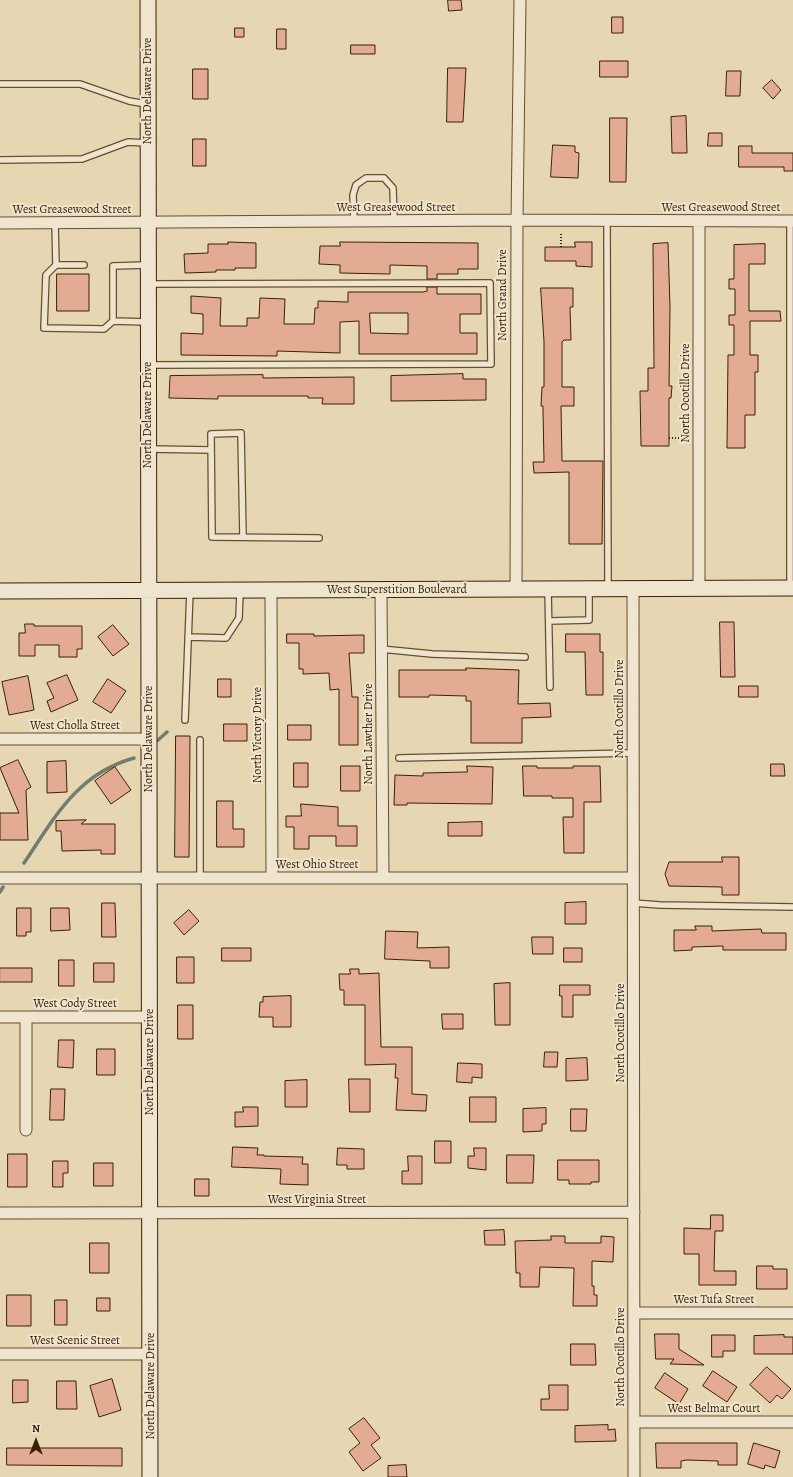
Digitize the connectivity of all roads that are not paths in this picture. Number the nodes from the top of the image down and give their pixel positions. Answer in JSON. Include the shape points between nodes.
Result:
{"nodes":[{"id":1,"x":148,"y":0,"type":"edge"},
{"id":2,"x":520,"y":0,"type":"edge"},
{"id":3,"x":0,"y":84,"type":"edge"},
{"id":4,"x":149,"y":104,"type":"junction"},
{"id":5,"x":149,"y":143,"type":"junction"},
{"id":6,"x":0,"y":160,"type":"edge"},
{"id":7,"x":517,"y":220,"type":"junction"},
{"id":8,"x":354,"y":221,"type":"junction"},
{"id":9,"x":394,"y":221,"type":"junction"},
{"id":10,"x":607,"y":221,"type":"junction"},
{"id":11,"x":700,"y":221,"type":"junction"},
{"id":12,"x":791,"y":221,"type":"edge"},
{"id":13,"x":0,"y":223,"type":"edge"},
{"id":14,"x":55,"y":223,"type":"junction"},
{"id":15,"x":148,"y":223,"type":"junction"},
{"id":16,"x":56,"y":265,"type":"junction"},
{"id":17,"x":84,"y":265,"type":"dead end"},
{"id":18,"x":148,"y":265,"type":"junction"},
{"id":19,"x":148,"y":284,"type":"junction"},
{"id":20,"x":113,"y":321,"type":"junction"},
{"id":21,"x":148,"y":322,"type":"junction"},
{"id":22,"x":148,"y":365,"type":"junction"},
{"id":23,"x":148,"y":449,"type":"junction"},
{"id":24,"x":211,"y":450,"type":"junction"},
{"id":25,"x":243,"y":537,"type":"junction"},
{"id":26,"x":319,"y":538,"type":"dead end"},
{"id":27,"x":792,"y":588,"type":"edge"},
{"id":28,"x":548,"y":589,"type":"junction"},
{"id":29,"x":588,"y":589,"type":"junction"},
{"id":30,"x":608,"y":589,"type":"junction"},
{"id":31,"x":633,"y":589,"type":"junction"},
{"id":32,"x":699,"y":589,"type":"junction"},
{"id":33,"x":381,"y":590,"type":"junction"},
{"id":34,"x":516,"y":590,"type":"junction"},
{"id":35,"x":0,"y":591,"type":"edge"},
{"id":36,"x":148,"y":591,"type":"junction"},
{"id":37,"x":190,"y":591,"type":"junction"},
{"id":38,"x":240,"y":591,"type":"junction"},
{"id":39,"x":271,"y":591,"type":"junction"},
{"id":40,"x":549,"y":621,"type":"junction"},
{"id":41,"x":188,"y":637,"type":"junction"},
{"id":42,"x":381,"y":649,"type":"junction"},
{"id":43,"x":525,"y":657,"type":"dead end"},
{"id":44,"x":550,"y":687,"type":"dead end"},
{"id":45,"x":185,"y":720,"type":"dead end"},
{"id":46,"x":0,"y":739,"type":"edge"},
{"id":47,"x":149,"y":739,"type":"junction"},
{"id":48,"x":200,"y":740,"type":"dead end"},
{"id":49,"x":633,"y":753,"type":"junction"},
{"id":50,"x":398,"y":758,"type":"dead end"},
{"id":51,"x":0,"y":878,"type":"edge"},
{"id":52,"x":150,"y":878,"type":"junction"},
{"id":53,"x":200,"y":878,"type":"junction"},
{"id":54,"x":272,"y":878,"type":"junction"},
{"id":55,"x":383,"y":878,"type":"junction"},
{"id":56,"x":634,"y":878,"type":"junction"},
{"id":57,"x":634,"y":903,"type":"junction"},
{"id":58,"x":793,"y":907,"type":"edge"},
{"id":59,"x":0,"y":1017,"type":"edge"},
{"id":60,"x":26,"y":1017,"type":"junction"},
{"id":61,"x":150,"y":1017,"type":"junction"},
{"id":62,"x":26,"y":1130,"type":"dead end"},
{"id":63,"x":634,"y":1212,"type":"junction"},
{"id":64,"x":0,"y":1213,"type":"edge"},
{"id":65,"x":150,"y":1213,"type":"junction"},
{"id":66,"x":634,"y":1313,"type":"junction"},
{"id":67,"x":793,"y":1313,"type":"edge"},
{"id":68,"x":0,"y":1354,"type":"edge"},
{"id":69,"x":151,"y":1354,"type":"junction"},
{"id":70,"x":635,"y":1422,"type":"junction"},
{"id":71,"x":793,"y":1422,"type":"edge"},
{"id":72,"x":150,"y":1477,"type":"edge"},
{"id":73,"x":634,"y":1477,"type":"edge"}],
"edges":[{"from":1,"to":4,"type":"street","name":"North Delaware Drive"},
{"from":2,"to":7,"type":"street","name":"North Grand Drive"},
{"from":3,"to":4,"type":"lane","via":[[80,84],[129,101]]},
{"from":4,"to":5,"type":"street","name":"North Delaware Drive"},
{"from":5,"to":6,"type":"lane","via":[[128,142],[82,159]]},
{"from":5,"to":15,"type":"street","name":"North Delaware Drive"},
{"from":7,"to":9,"type":"street","name":"West Greasewood Street"},
{"from":7,"to":10,"type":"street","name":"West Greasewood Street"},
{"from":7,"to":34,"type":"street","name":"North Grand Drive"},
{"from":8,"to":9,"type":"street","name":"West Greasewood Street"},
{"from":8,"to":9,"type":"lane","via":[[356,185],[366,178],[384,178],[393,188]]},
{"from":8,"to":15,"type":"street","name":"West Greasewood Street"},
{"from":10,"to":11,"type":"street","name":"West Greasewood Street"},
{"from":10,"to":30,"type":"lane"},
{"from":11,"to":12,"type":"street","name":"West Greasewood Street"},
{"from":11,"to":32,"type":"street","name":"North Ocotillo Drive"},
{"from":12,"to":27,"type":"lane"},
{"from":13,"to":14,"type":"street","name":"West Greasewood Street"},
{"from":14,"to":15,"type":"street","name":"West Greasewood Street"},
{"from":14,"to":16,"type":"lane"},
{"from":15,"to":18,"type":"street","name":"North Delaware Drive"},
{"from":16,"to":17,"type":"lane"},
{"from":16,"to":20,"type":"lane","via":[[46,275],[44,328],[104,329]]},
{"from":18,"to":19,"type":"street","name":"North Delaware Drive"},
{"from":18,"to":20,"type":"lane","via":[[113,266]]},
{"from":19,"to":21,"type":"street","name":"North Delaware Drive"},
{"from":19,"to":22,"type":"lane","via":[[490,283],[491,357],[491,364]]},
{"from":20,"to":21,"type":"lane"},
{"from":21,"to":22,"type":"street","name":"North Delaware Drive"},
{"from":22,"to":23,"type":"street","name":"North Delaware Drive"},
{"from":23,"to":24,"type":"lane"},
{"from":23,"to":36,"type":"street","name":"North Delaware Drive"},
{"from":24,"to":25,"type":"lane","via":[[212,537]]},
{"from":24,"to":25,"type":"lane","via":[[210,434],[241,433]]},
{"from":25,"to":26,"type":"lane"},
{"from":27,"to":32,"type":"street","name":"West Superstition Boulevard"},
{"from":28,"to":29,"type":"street","name":"West Superstition Boulevard"},
{"from":28,"to":34,"type":"street","name":"West Superstition Boulevard"},
{"from":28,"to":40,"type":"lane"},
{"from":29,"to":30,"type":"street","name":"West Superstition Boulevard"},
{"from":29,"to":40,"type":"lane","via":[[589,620]]},
{"from":30,"to":31,"type":"street","name":"West Superstition Boulevard"},
{"from":31,"to":32,"type":"street","name":"West Superstition Boulevard"},
{"from":31,"to":49,"type":"street","name":"North Ocotillo Drive"},
{"from":33,"to":34,"type":"street","name":"West Superstition Boulevard"},
{"from":33,"to":39,"type":"street","name":"West Superstition Boulevard"},
{"from":33,"to":42,"type":"street","name":"North Lawther Drive"},
{"from":35,"to":36,"type":"street","name":"West Superstition Boulevard"},
{"from":36,"to":37,"type":"street","name":"West Superstition Boulevard"},
{"from":36,"to":47,"type":"street","name":"North Delaware Drive"},
{"from":37,"to":38,"type":"street","name":"West Superstition Boulevard"},
{"from":37,"to":41,"type":"lane"},
{"from":38,"to":39,"type":"street","name":"West Superstition Boulevard"},
{"from":38,"to":41,"type":"lane","via":[[239,618],[226,638]]},
{"from":39,"to":54,"type":"street","name":"North Victory Drive"},
{"from":40,"to":44,"type":"lane"},
{"from":41,"to":45,"type":"lane"},
{"from":42,"to":43,"type":"lane","via":[[432,654]]},
{"from":42,"to":55,"type":"street","name":"North Lawther Drive"},
{"from":46,"to":47,"type":"street","name":"West Cholla Street"},
{"from":47,"to":52,"type":"street","name":"North Delaware Drive"},
{"from":48,"to":53,"type":"lane"},
{"from":49,"to":50,"type":"lane"},
{"from":49,"to":56,"type":"street","name":"North Ocotillo Drive"},
{"from":51,"to":52,"type":"street","name":"West Ohio Street"},
{"from":52,"to":53,"type":"street","name":"West Ohio Street"},
{"from":52,"to":61,"type":"street","name":"North Delaware Drive"},
{"from":53,"to":54,"type":"street","name":"West Ohio Street"},
{"from":54,"to":55,"type":"street","name":"West Ohio Street"},
{"from":55,"to":56,"type":"street","name":"West Ohio Street"},
{"from":56,"to":57,"type":"street","name":"North Ocotillo Drive"},
{"from":57,"to":58,"type":"lane","via":[[660,906]]},
{"from":57,"to":63,"type":"street","name":"North Ocotillo Drive"},
{"from":59,"to":60,"type":"street","name":"West Cody Street"},
{"from":60,"to":61,"type":"street","name":"West Cody Street"},
{"from":60,"to":62,"type":"street"},
{"from":61,"to":65,"type":"street","name":"North Delaware Drive"},
{"from":63,"to":65,"type":"street","name":"West Virginia Street"},
{"from":63,"to":66,"type":"street","name":"North Ocotillo Drive"},
{"from":64,"to":65,"type":"street","name":"West Virginia Street"},
{"from":65,"to":69,"type":"street","name":"North Delaware Drive"},
{"from":66,"to":67,"type":"street","name":"West Tufa Street"},
{"from":66,"to":70,"type":"street","name":"North Ocotillo Drive"},
{"from":68,"to":69,"type":"street","name":"West Scenic Street"},
{"from":69,"to":72,"type":"street","name":"North Delaware Drive"},
{"from":70,"to":71,"type":"street","name":"West Belmar Court"},
{"from":70,"to":73,"type":"street","name":"North Ocotillo Drive"}]}
